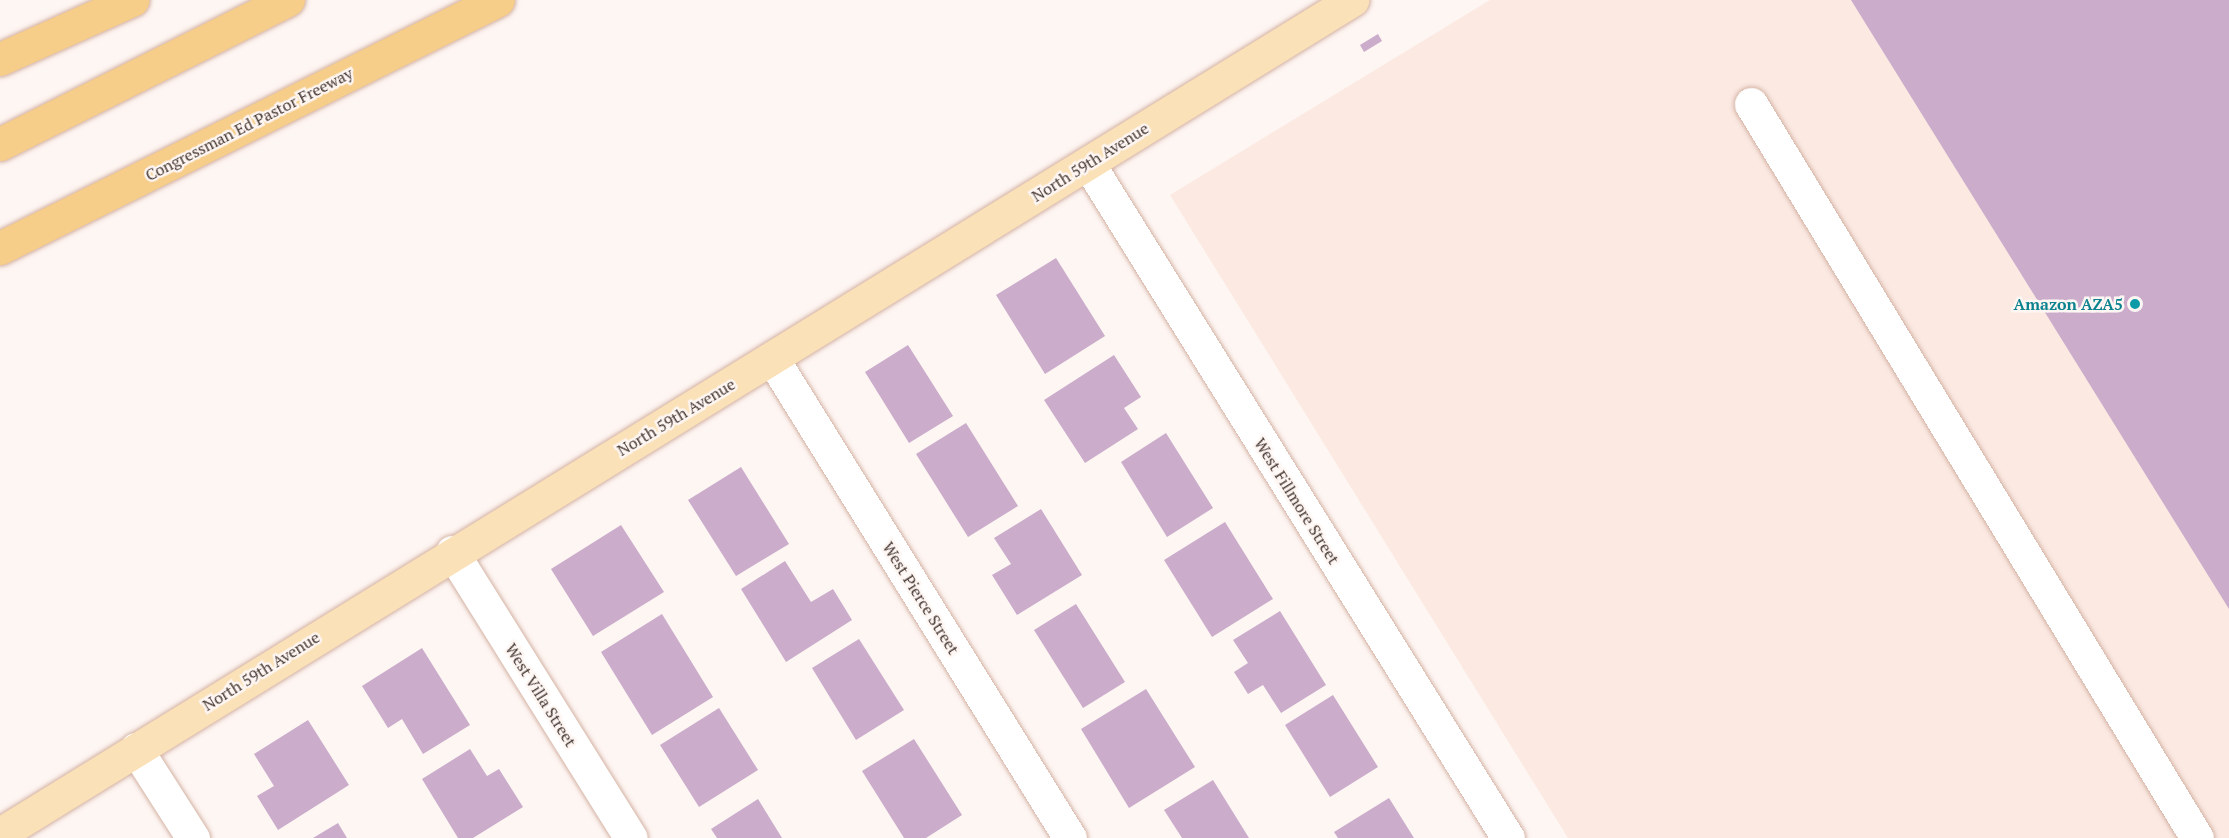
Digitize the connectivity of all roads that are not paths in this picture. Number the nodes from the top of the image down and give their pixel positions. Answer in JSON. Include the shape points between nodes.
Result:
{"nodes":[{"id":1,"x":132,"y":0,"type":"edge"},
{"id":2,"x":288,"y":0,"type":"edge"},
{"id":3,"x":498,"y":0,"type":"edge"},
{"id":4,"x":1352,"y":0,"type":"edge"},
{"id":5,"x":0,"y":59,"type":"edge"},
{"id":6,"x":1752,"y":104,"type":"dead end"},
{"id":7,"x":0,"y":144,"type":"edge"},
{"id":8,"x":1088,"y":163,"type":"junction"},
{"id":9,"x":0,"y":248,"type":"edge"},
{"id":10,"x":772,"y":358,"type":"junction"},
{"id":11,"x":452,"y":552,"type":"junction"},
{"id":12,"x":136,"y":749,"type":"junction"},
{"id":13,"x":0,"y":834,"type":"edge"},
{"id":14,"x":193,"y":838,"type":"edge"},
{"id":15,"x":631,"y":838,"type":"edge"},
{"id":16,"x":1070,"y":838,"type":"edge"},
{"id":17,"x":1508,"y":838,"type":"edge"},
{"id":18,"x":2197,"y":838,"type":"edge"}],
"edges":[{"from":1,"to":5,"type":"highway"},
{"from":2,"to":7,"type":"highway"},
{"from":3,"to":9,"type":"highway","name":"Congressman Ed Pastor Freeway"},
{"from":4,"to":8,"type":"main road","name":"North 59th Avenue"},
{"from":6,"to":18,"type":"street"},
{"from":8,"to":10,"type":"main road","name":"North 59th Avenue"},
{"from":8,"to":17,"type":"street","name":"West Fillmore Street"},
{"from":10,"to":11,"type":"main road","name":"North 59th Avenue"},
{"from":10,"to":16,"type":"street","name":"West Pierce Street"},
{"from":11,"to":12,"type":"main road","name":"North 59th Avenue"},
{"from":11,"to":15,"type":"street","name":"West Villa Street"},
{"from":12,"to":13,"type":"main road","name":"North 59th Avenue"},
{"from":12,"to":14,"type":"street"}]}
